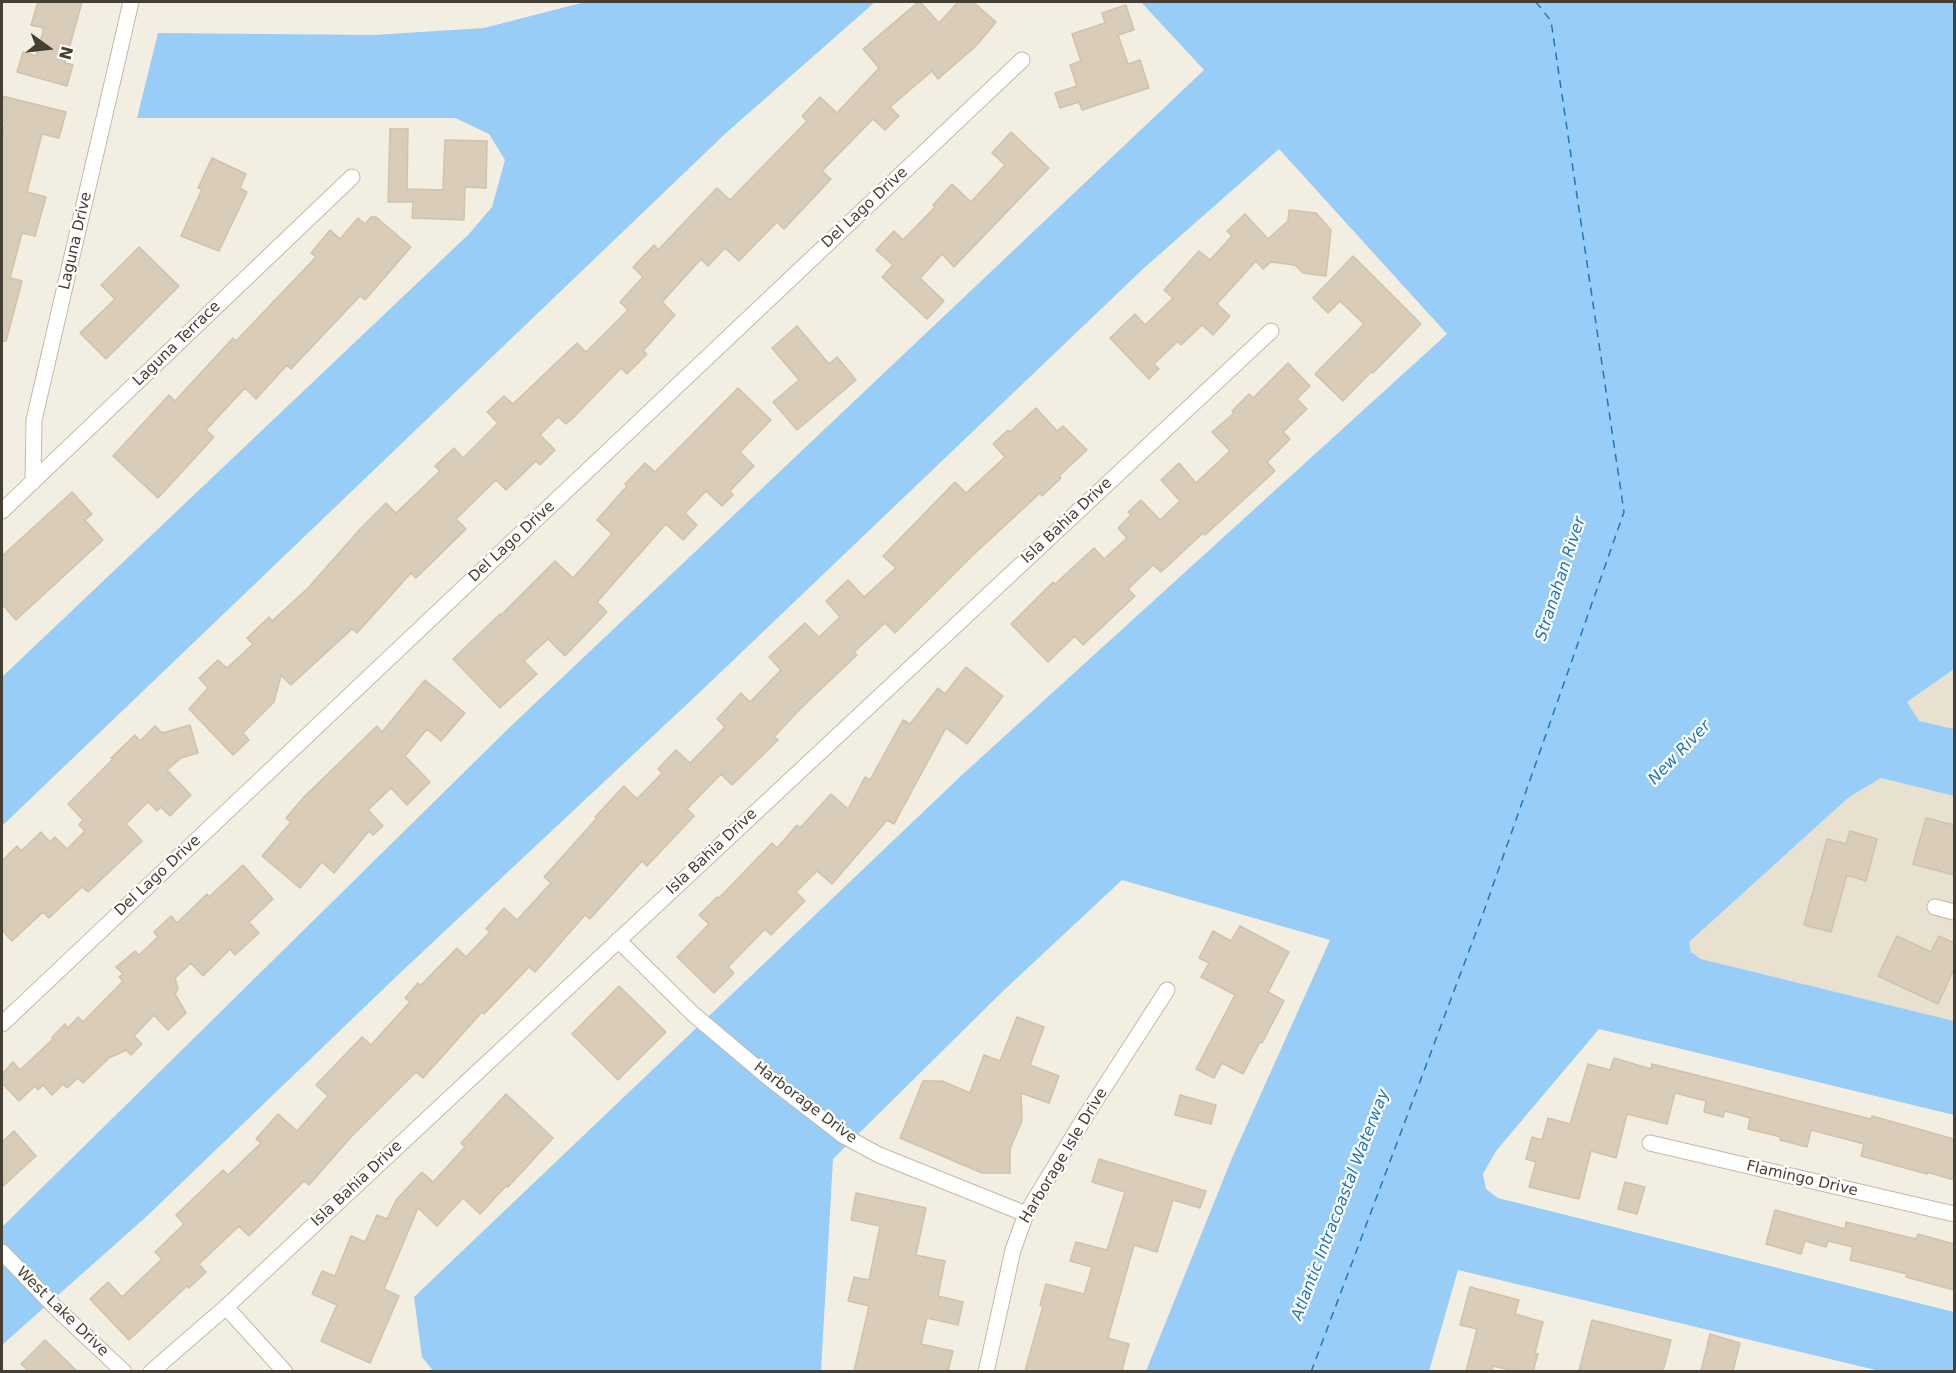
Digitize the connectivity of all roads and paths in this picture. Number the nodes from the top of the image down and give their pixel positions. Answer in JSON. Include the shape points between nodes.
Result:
{"nodes":[{"id":1,"x":131,"y":2,"type":"edge"},
{"id":2,"x":1022,"y":60,"type":"dead end"},
{"id":3,"x":352,"y":177,"type":"dead end"},
{"id":4,"x":1271,"y":331,"type":"dead end"},
{"id":5,"x":33,"y":482,"type":"junction"},
{"id":6,"x":2,"y":511,"type":"edge"},
{"id":7,"x":1935,"y":907,"type":"dead end"},
{"id":8,"x":1954,"y":912,"type":"edge"},
{"id":9,"x":618,"y":940,"type":"junction"},
{"id":10,"x":1167,"y":990,"type":"dead end"},
{"id":11,"x":2,"y":1024,"type":"edge"},
{"id":12,"x":1650,"y":1143,"type":"dead end"},
{"id":13,"x":1026,"y":1214,"type":"junction"},
{"id":14,"x":1954,"y":1214,"type":"edge"},
{"id":15,"x":2,"y":1252,"type":"edge"},
{"id":16,"x":226,"y":1307,"type":"junction"},
{"id":17,"x":124,"y":1371,"type":"edge"},
{"id":18,"x":151,"y":1371,"type":"edge"},
{"id":19,"x":285,"y":1371,"type":"edge"},
{"id":20,"x":986,"y":1371,"type":"edge"}],
"edges":[{"from":1,"to":5,"type":"street","name":"Laguna Drive","via":[[34,420]]},
{"from":2,"to":11,"type":"street","name":"Del Lago Drive"},
{"from":3,"to":5,"type":"street","name":"Laguna Terrace"},
{"from":4,"to":9,"type":"street","name":"Isla Bahia Drive"},
{"from":5,"to":6,"type":"street","name":"Laguna Terrace"},
{"from":7,"to":8,"type":"street"},
{"from":9,"to":13,"type":"street","name":"Harborage Drive","via":[[693,1014],[844,1136],[879,1155]]},
{"from":9,"to":16,"type":"street","name":"Isla Bahia Drive"},
{"from":10,"to":13,"type":"street","name":"Harborage Isle Drive"},
{"from":12,"to":14,"type":"street","name":"Flamingo Drive"},
{"from":13,"to":20,"type":"street","name":"Harborage Isle Drive","via":[[1012,1250]]},
{"from":15,"to":17,"type":"street","name":"West Lake Drive"},
{"from":16,"to":18,"type":"street","name":"Isla Bahia Drive"},
{"from":16,"to":19,"type":"street"}]}
